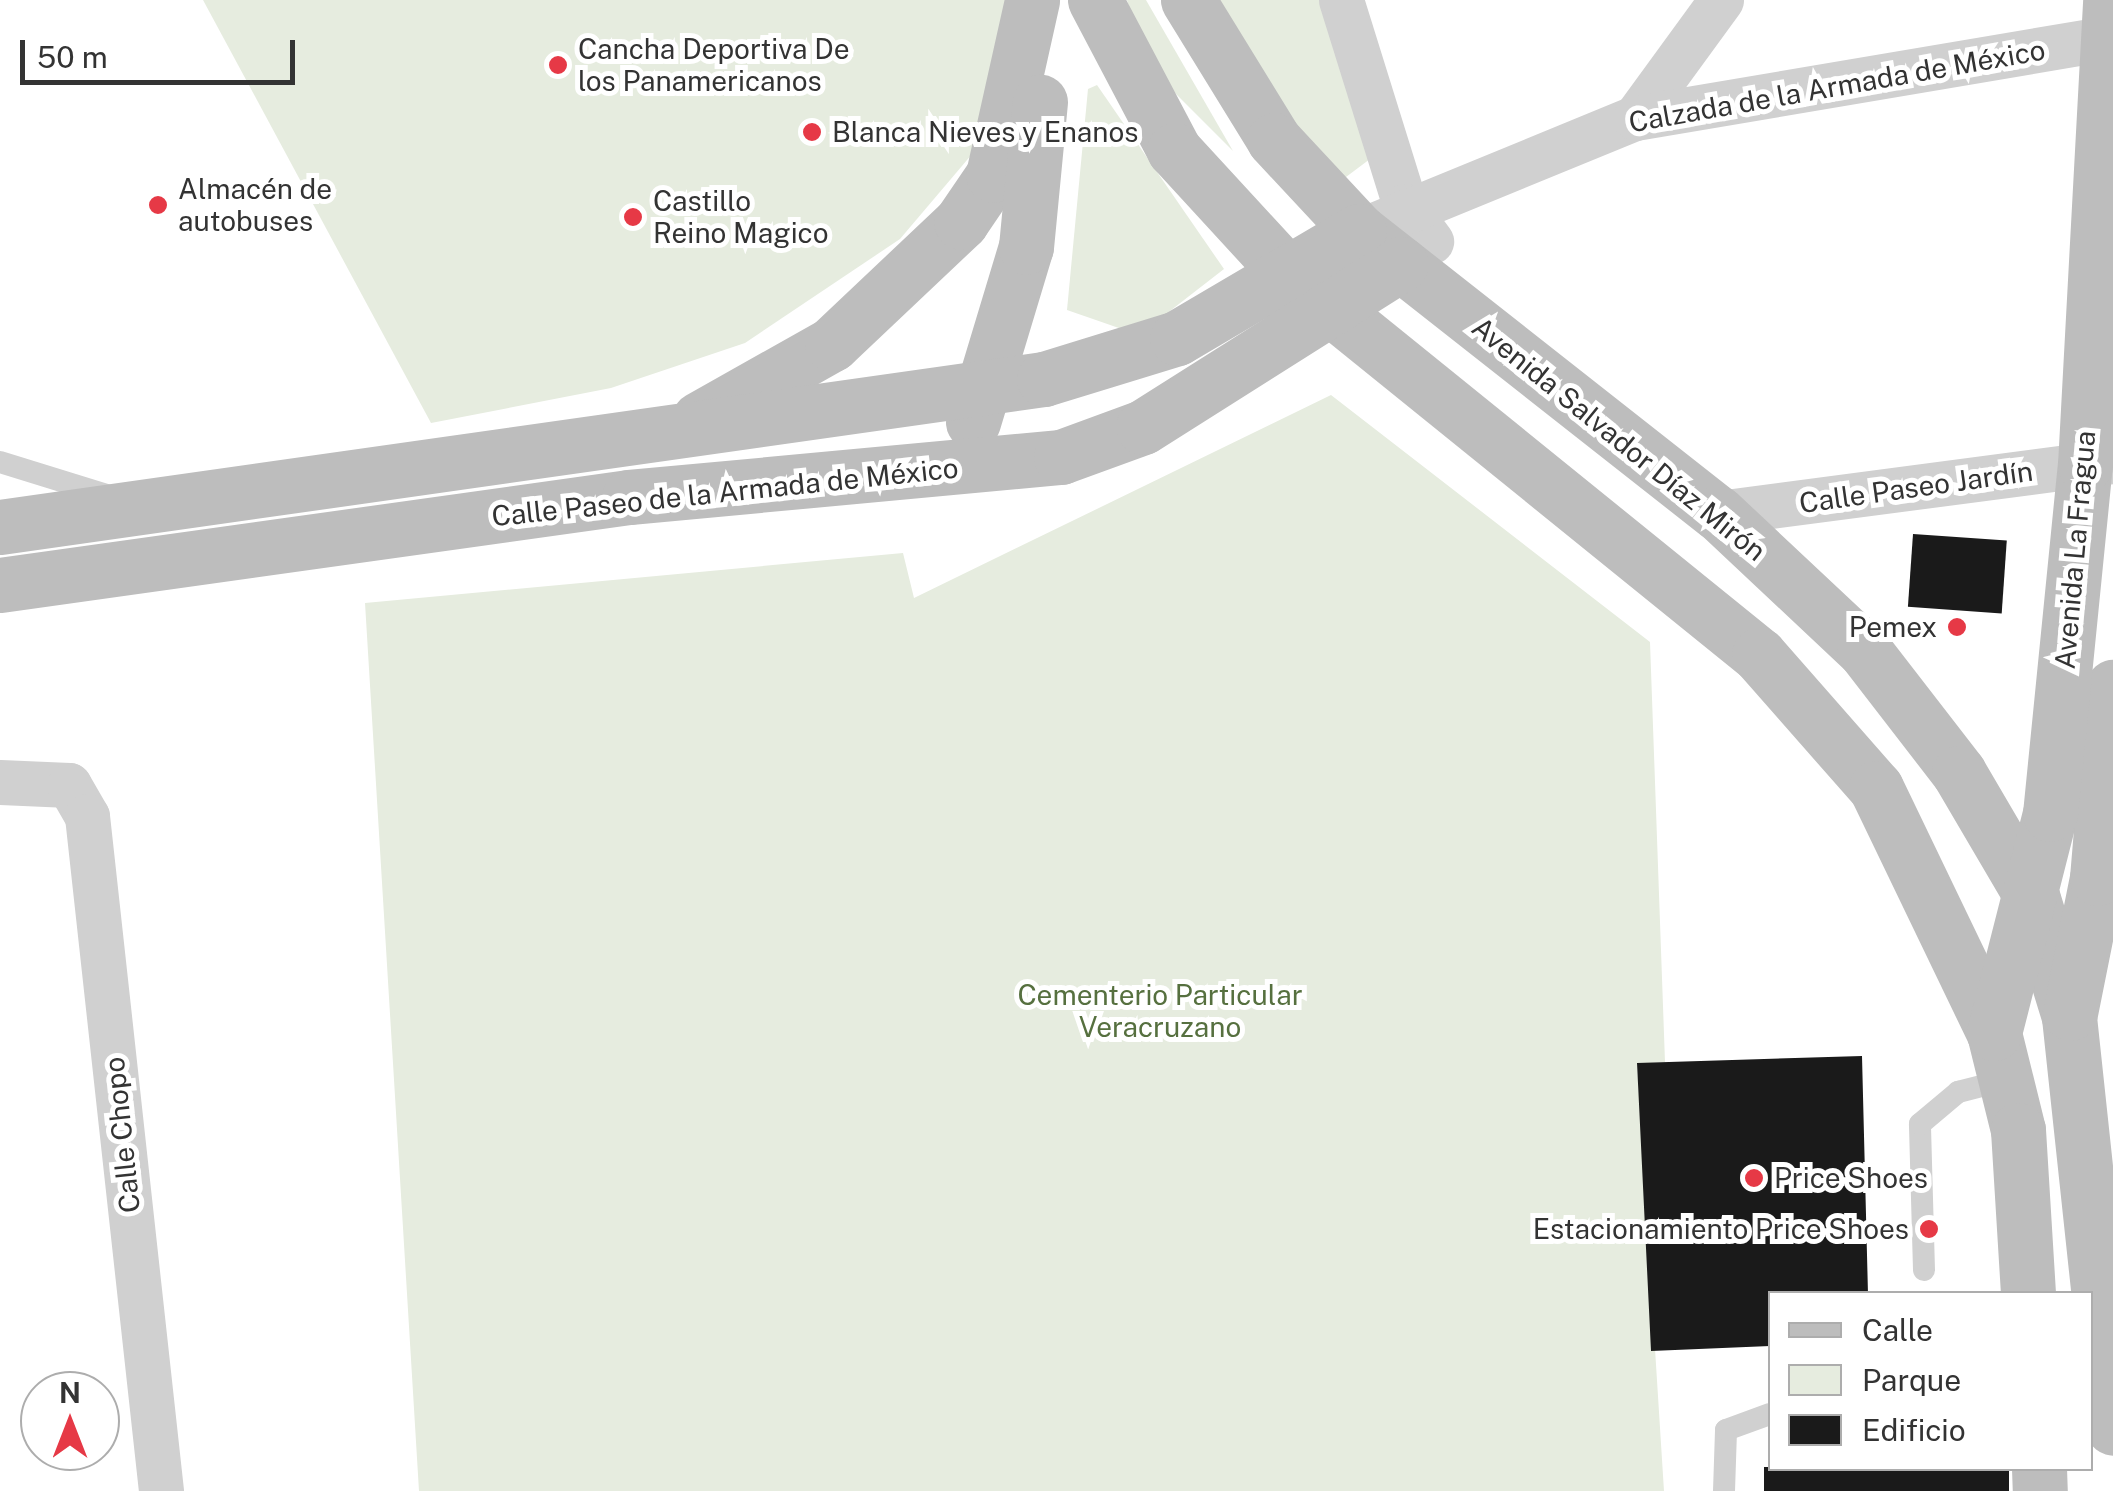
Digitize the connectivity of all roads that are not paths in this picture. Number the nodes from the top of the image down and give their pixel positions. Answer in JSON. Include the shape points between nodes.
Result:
{"nodes":[{"id":1,"x":1036,"y":0,"type":"edge"},
{"id":2,"x":1096,"y":0,"type":"edge"},
{"id":3,"x":1188,"y":0,"type":"edge"},
{"id":4,"x":1340,"y":0,"type":"edge"},
{"id":5,"x":1721,"y":0,"type":"edge"},
{"id":6,"x":2111,"y":25,"type":"edge"},
{"id":7,"x":1635,"y":118,"type":"junction"},
{"id":8,"x":1399,"y":235,"type":"junction"},
{"id":9,"x":1287,"y":273,"type":"junction"},
{"id":10,"x":1330,"y":312,"type":"junction"},
{"id":11,"x":976,"y":392,"type":"junction"},
{"id":12,"x":676,"y":432,"type":"junction"},
{"id":13,"x":0,"y":462,"type":"edge"},
{"id":14,"x":2099,"y":463,"type":"edge"},
{"id":15,"x":969,"y":465,"type":"junction"},
{"id":16,"x":146,"y":507,"type":"junction"},
{"id":17,"x":1718,"y":514,"type":"junction"},
{"id":18,"x":0,"y":527,"type":"edge"},
{"id":19,"x":0,"y":585,"type":"edge"},
{"id":20,"x":2113,"y":687,"type":"edge"},
{"id":21,"x":0,"y":782,"type":"edge"},
{"id":22,"x":2033,"y":899,"type":"junction"},
{"id":23,"x":2069,"y":1017,"type":"junction"},
{"id":24,"x":2006,"y":1081,"type":"junction"},
{"id":25,"x":1924,"y":1270,"type":"dead end"},
{"id":26,"x":2028,"y":1291,"type":"edge"},
{"id":27,"x":1768,"y":1415,"type":"edge"},
{"id":28,"x":2113,"y":1428,"type":"edge"},
{"id":29,"x":161,"y":1491,"type":"edge"},
{"id":30,"x":1724,"y":1491,"type":"edge"}],
"edges":[{"from":1,"to":11,"type":"main road","via":[[1046,36],[1026,247]]},
{"from":1,"to":12,"type":"main road","via":[[992,175],[960,222],[832,344]]},
{"from":2,"to":9,"type":"main road","via":[[1174,150]]},
{"from":3,"to":8,"type":"main road","name":"Avenida Salvador Díaz Mirón","via":[[1274,140]]},
{"from":4,"to":8,"type":"street"},
{"from":5,"to":7,"type":"street"},
{"from":6,"to":7,"type":"street","name":"Calzada de la Armada de México"},
{"from":6,"to":14,"type":"main road","name":"Avenida La Fragua"},
{"from":7,"to":8,"type":"street","name":"Calzada de la Armada de México","via":[[1456,198]]},
{"from":8,"to":9,"type":"main road","name":"Calle Paseo de la Armada de México"},
{"from":8,"to":10,"type":"main road","name":"Calle Paseo de la Armada de México"},
{"from":8,"to":17,"type":"main road","name":"Avenida Salvador Díaz Mirón"},
{"from":9,"to":10,"type":"main road"},
{"from":9,"to":11,"type":"main road","name":"Calle Paseo de la Armada de México","via":[[1177,338]]},
{"from":10,"to":15,"type":"main road","name":"Calle Paseo de la Armada de México","via":[[1143,427],[1061,457]]},
{"from":10,"to":24,"type":"main road","via":[[1759,654],[1876,788]]},
{"from":11,"to":12,"type":"main road","name":"Calle Paseo de la Armada de México"},
{"from":11,"to":15,"type":"main road"},
{"from":12,"to":16,"type":"main road","name":"Calle Paseo de la Armada de México"},
{"from":13,"to":16,"type":"lane"},
{"from":14,"to":17,"type":"street","name":"Calle Paseo Jardín"},
{"from":14,"to":22,"type":"main road","name":"Avenida La Fragua"},
{"from":15,"to":19,"type":"main road","name":"Calle Paseo de la Armada de México","via":[[629,497]]},
{"from":16,"to":18,"type":"main road","name":"Calle Paseo de la Armada de México"},
{"from":17,"to":22,"type":"main road","name":"Avenida Salvador Díaz Mirón","via":[[1864,650],[1958,773]]},
{"from":20,"to":23,"type":"main road","name":"Avenida La Fragua","via":[[2096,878]]},
{"from":21,"to":29,"type":"street","name":"Calle Chopo","via":[[69,784],[88,816]]},
{"from":22,"to":23,"type":"main road","name":"Avenida Salvador Díaz Mirón"},
{"from":22,"to":24,"type":"main road","name":"Avenida La Fragua"},
{"from":23,"to":24,"type":"main road","name":"Avenida La Fragua"},
{"from":23,"to":28,"type":"main road","name":"Avenida Salvador Díaz Mirón"},
{"from":24,"to":25,"type":"lane","via":[[1958,1092],[1920,1124]]},
{"from":24,"to":26,"type":"main road"},
{"from":27,"to":30,"type":"lane","via":[[1726,1430]]}]}
